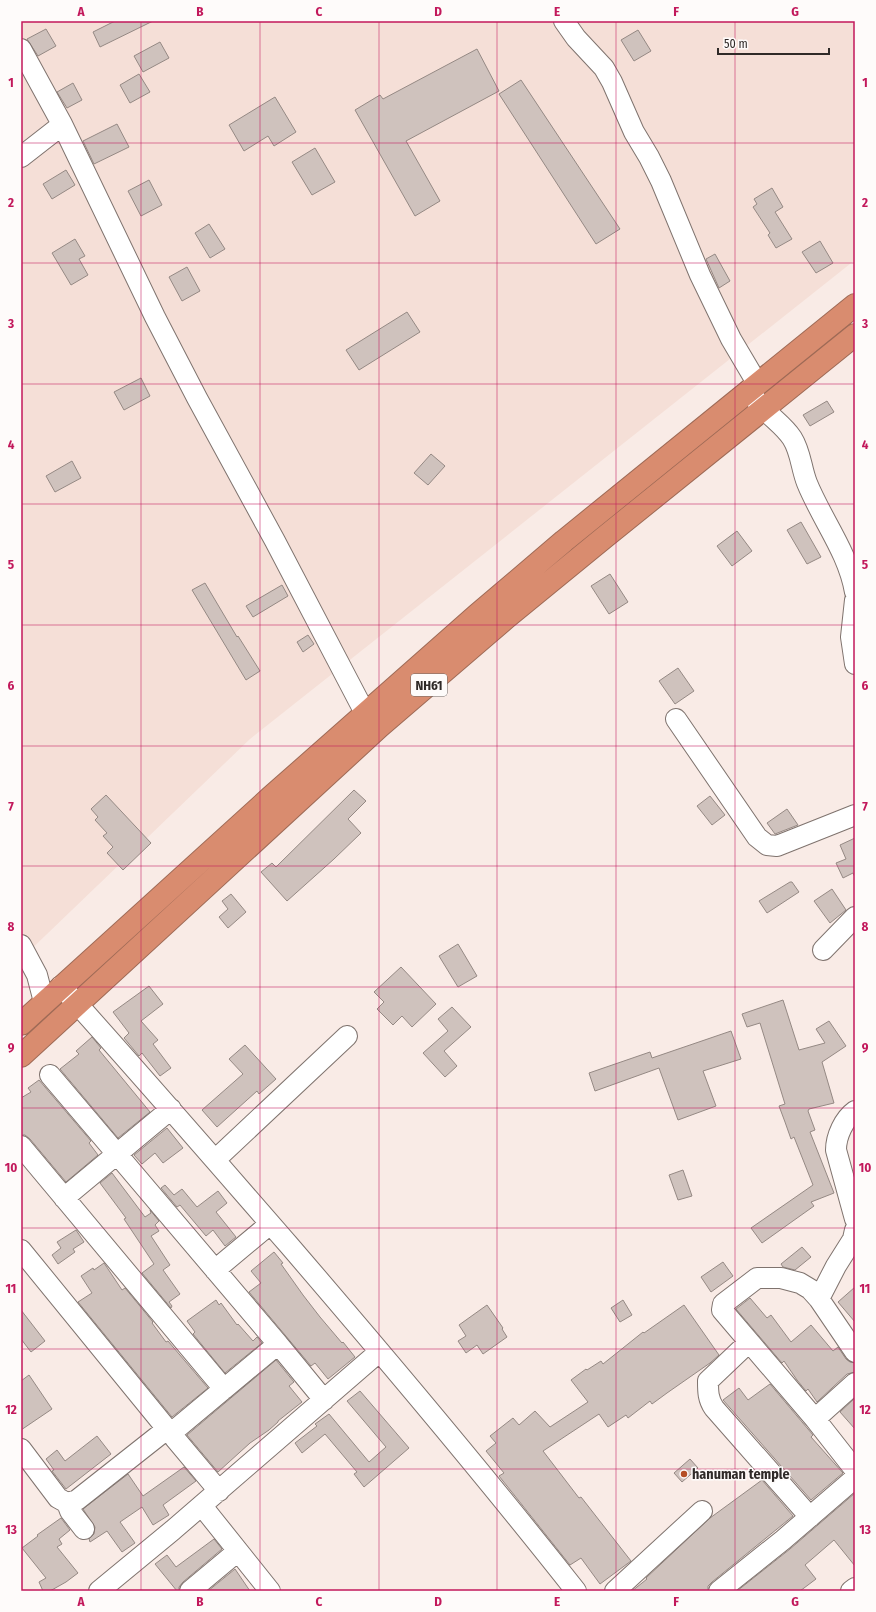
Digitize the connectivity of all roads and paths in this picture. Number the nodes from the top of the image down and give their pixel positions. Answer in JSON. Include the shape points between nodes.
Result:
{"nodes":[{"id":1,"x":564,"y":21,"type":"edge"},
{"id":2,"x":21,"y":49,"type":"edge"},
{"id":3,"x":62,"y":125,"type":"junction"},
{"id":4,"x":21,"y":157,"type":"edge"},
{"id":5,"x":855,"y":305,"type":"edge"},
{"id":6,"x":855,"y":335,"type":"edge"},
{"id":7,"x":753,"y":387,"type":"junction"},
{"id":8,"x":763,"y":408,"type":"junction"},
{"id":9,"x":855,"y":592,"type":"edge"},
{"id":10,"x":855,"y":600,"type":"edge"},
{"id":11,"x":855,"y":664,"type":"edge"},
{"id":12,"x":365,"y":713,"type":"junction"},
{"id":13,"x":676,"y":719,"type":"dead end"},
{"id":14,"x":855,"y":815,"type":"edge"},
{"id":15,"x":855,"y":917,"type":"edge"},
{"id":16,"x":21,"y":945,"type":"edge"},
{"id":17,"x":823,"y":950,"type":"dead end"},
{"id":18,"x":61,"y":986,"type":"junction"},
{"id":19,"x":44,"y":1002,"type":"junction"},
{"id":20,"x":77,"y":1004,"type":"junction"},
{"id":21,"x":21,"y":1024,"type":"edge"},
{"id":22,"x":347,"y":1036,"type":"dead end"},
{"id":23,"x":21,"y":1056,"type":"edge"},
{"id":24,"x":50,"y":1075,"type":"dead end"},
{"id":25,"x":171,"y":1109,"type":"junction"},
{"id":26,"x":855,"y":1111,"type":"edge"},
{"id":27,"x":21,"y":1146,"type":"edge"},
{"id":28,"x":116,"y":1154,"type":"junction"},
{"id":29,"x":215,"y":1160,"type":"junction"},
{"id":30,"x":64,"y":1198,"type":"junction"},
{"id":31,"x":855,"y":1219,"type":"edge"},
{"id":32,"x":270,"y":1224,"type":"junction"},
{"id":33,"x":855,"y":1230,"type":"edge"},
{"id":34,"x":21,"y":1250,"type":"edge"},
{"id":35,"x":215,"y":1270,"type":"junction"},
{"id":36,"x":819,"y":1299,"type":"junction"},
{"id":37,"x":749,"y":1342,"type":"junction"},
{"id":38,"x":278,"y":1344,"type":"junction"},
{"id":39,"x":379,"y":1352,"type":"junction"},
{"id":40,"x":855,"y":1352,"type":"edge"},
{"id":41,"x":855,"y":1384,"type":"edge"},
{"id":42,"x":224,"y":1389,"type":"junction"},
{"id":43,"x":324,"y":1400,"type":"junction"},
{"id":44,"x":815,"y":1419,"type":"junction"},
{"id":45,"x":168,"y":1431,"type":"junction"},
{"id":46,"x":21,"y":1449,"type":"edge"},
{"id":47,"x":855,"y":1470,"type":"edge"},
{"id":48,"x":855,"y":1478,"type":"edge"},
{"id":49,"x":219,"y":1491,"type":"junction"},
{"id":50,"x":67,"y":1503,"type":"junction"},
{"id":51,"x":202,"y":1506,"type":"junction"},
{"id":52,"x":702,"y":1511,"type":"dead end"},
{"id":53,"x":810,"y":1517,"type":"junction"},
{"id":54,"x":84,"y":1529,"type":"dead end"},
{"id":55,"x":238,"y":1551,"type":"junction"},
{"id":56,"x":855,"y":1588,"type":"edge"},
{"id":57,"x":99,"y":1591,"type":"edge"},
{"id":58,"x":190,"y":1591,"type":"edge"},
{"id":59,"x":270,"y":1591,"type":"edge"},
{"id":60,"x":576,"y":1591,"type":"edge"},
{"id":61,"x":615,"y":1591,"type":"edge"},
{"id":62,"x":719,"y":1591,"type":"edge"},
{"id":63,"x":851,"y":1591,"type":"edge"}],
"edges":[{"from":1,"to":7,"type":"street","via":[[604,68],[612,82],[634,132],[661,181],[700,275]]},
{"from":2,"to":3,"type":"street"},
{"from":3,"to":4,"type":"street"},
{"from":3,"to":12,"type":"street","via":[[155,317]]},
{"from":5,"to":7,"type":"highway","number":"NH61"},
{"from":6,"to":8,"type":"highway","number":"NH61"},
{"from":7,"to":8,"type":"street"},
{"from":7,"to":12,"type":"highway","number":"NH61","via":[[564,541]]},
{"from":8,"to":9,"type":"street","via":[[787,431],[799,452],[807,482],[847,563]]},
{"from":8,"to":20,"type":"highway","number":"NH61","via":[[508,617],[379,727]]},
{"from":10,"to":11,"type":"street","via":[[851,637]]},
{"from":12,"to":18,"type":"highway","number":"NH61"},
{"from":13,"to":14,"type":"street","via":[[757,837],[767,844],[777,846]]},
{"from":15,"to":17,"type":"street"},
{"from":16,"to":19,"type":"street","via":[[37,975]]},
{"from":18,"to":19,"type":"highway","number":"NH61"},
{"from":18,"to":20,"type":"street"},
{"from":19,"to":21,"type":"highway","number":"NH61"},
{"from":20,"to":23,"type":"highway","number":"NH61"},
{"from":20,"to":25,"type":"street"},
{"from":22,"to":29,"type":"street"},
{"from":24,"to":28,"type":"street"},
{"from":25,"to":28,"type":"street"},
{"from":25,"to":29,"type":"street"},
{"from":26,"to":31,"type":"street","via":[[850,1115],[836,1141],[836,1150]]},
{"from":27,"to":30,"type":"street"},
{"from":28,"to":30,"type":"street"},
{"from":28,"to":35,"type":"street"},
{"from":29,"to":32,"type":"street"},
{"from":30,"to":42,"type":"street"},
{"from":32,"to":35,"type":"street"},
{"from":32,"to":39,"type":"street"},
{"from":33,"to":36,"type":"street","via":[[853,1239]]},
{"from":34,"to":45,"type":"street"},
{"from":35,"to":38,"type":"street"},
{"from":36,"to":37,"type":"street","via":[[800,1282],[781,1278],[757,1278],[723,1304],[722,1310]]},
{"from":36,"to":40,"type":"street"},
{"from":37,"to":44,"type":"street"},
{"from":37,"to":53,"type":"street","via":[[708,1381],[709,1400]]},
{"from":38,"to":42,"type":"street"},
{"from":38,"to":43,"type":"street"},
{"from":39,"to":43,"type":"street"},
{"from":39,"to":60,"type":"street","via":[[503,1498]]},
{"from":41,"to":44,"type":"street"},
{"from":42,"to":45,"type":"street"},
{"from":43,"to":49,"type":"street"},
{"from":44,"to":47,"type":"street"},
{"from":45,"to":49,"type":"street"},
{"from":45,"to":50,"type":"street","via":[[77,1500]]},
{"from":46,"to":50,"type":"street","via":[[58,1498]]},
{"from":48,"to":53,"type":"street"},
{"from":49,"to":51,"type":"street"},
{"from":50,"to":54,"type":"street"},
{"from":51,"to":55,"type":"street"},
{"from":51,"to":57,"type":"street"},
{"from":52,"to":61,"type":"street"},
{"from":53,"to":62,"type":"street"},
{"from":55,"to":58,"type":"street"},
{"from":55,"to":59,"type":"street"},
{"from":56,"to":63,"type":"street"}]}
